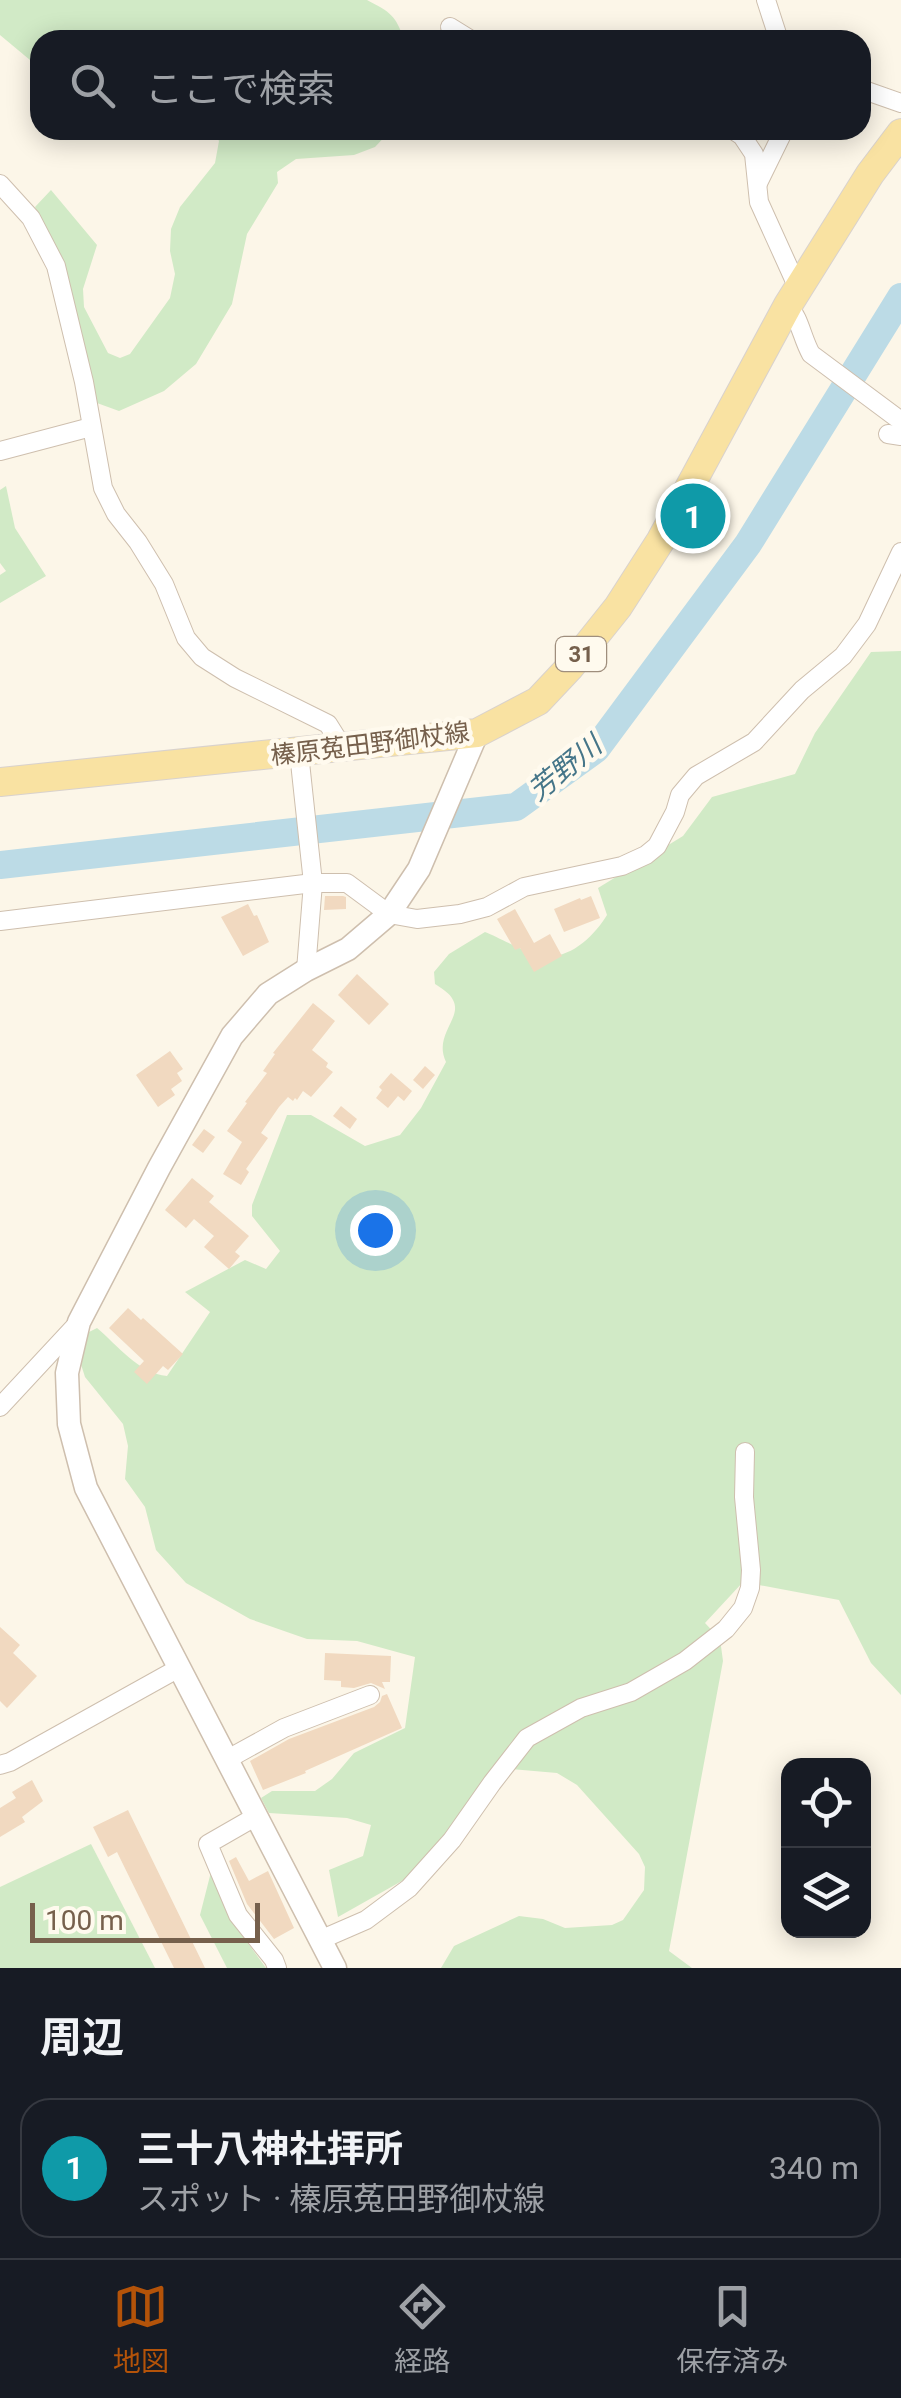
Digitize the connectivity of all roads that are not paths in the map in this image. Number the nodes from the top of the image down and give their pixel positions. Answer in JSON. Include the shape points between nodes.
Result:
{"nodes":[{"id":1,"x":766,"y":0,"type":"edge"},
{"id":2,"x":450,"y":26,"type":"dead end"},
{"id":3,"x":456,"y":30,"type":"edge"},
{"id":4,"x":776,"y":30,"type":"edge"},
{"id":5,"x":871,"y":92,"type":"edge"},
{"id":6,"x":901,"y":103,"type":"edge"},
{"id":7,"x":901,"y":133,"type":"edge"},
{"id":8,"x":745,"y":140,"type":"edge"},
{"id":9,"x":779,"y":140,"type":"edge"},
{"id":10,"x":0,"y":184,"type":"edge"},
{"id":11,"x":758,"y":185,"type":"junction"},
{"id":12,"x":793,"y":297,"type":"junction"},
{"id":13,"x":91,"y":426,"type":"junction"},
{"id":14,"x":897,"y":431,"type":"edge"},
{"id":15,"x":0,"y":452,"type":"edge"},
{"id":16,"x":901,"y":552,"type":"edge"},
{"id":17,"x":474,"y":738,"type":"junction"},
{"id":18,"x":343,"y":748,"type":"junction"},
{"id":19,"x":300,"y":759,"type":"junction"},
{"id":20,"x":0,"y":782,"type":"edge"},
{"id":21,"x":312,"y":874,"type":"junction"},
{"id":22,"x":389,"y":914,"type":"junction"},
{"id":23,"x":0,"y":920,"type":"edge"},
{"id":24,"x":306,"y":970,"type":"junction"},
{"id":25,"x":79,"y":1322,"type":"junction"},
{"id":26,"x":0,"y":1407,"type":"edge"},
{"id":27,"x":745,"y":1452,"type":"dead end"},
{"id":28,"x":179,"y":1668,"type":"junction"},
{"id":29,"x":370,"y":1695,"type":"dead end"},
{"id":30,"x":226,"y":1760,"type":"junction"},
{"id":31,"x":0,"y":1765,"type":"edge"},
{"id":32,"x":255,"y":1817,"type":"junction"},
{"id":33,"x":320,"y":1940,"type":"junction"},
{"id":34,"x":278,"y":1968,"type":"edge"},
{"id":35,"x":335,"y":1968,"type":"edge"}],
"edges":[{"from":1,"to":4,"type":"street"},
{"from":2,"to":3,"type":"street"},
{"from":5,"to":6,"type":"street"},
{"from":7,"to":12,"type":"main road","name":"榛原菟田野御杖線","number":"31"},
{"from":8,"to":11,"type":"street"},
{"from":9,"to":11,"type":"street"},
{"from":10,"to":13,"type":"street","via":[[31,218],[56,266]]},
{"from":11,"to":12,"type":"street"},
{"from":12,"to":14,"type":"street","via":[[811,354]]},
{"from":12,"to":17,"type":"main road","name":"榛原菟田野御杖線","number":"31","via":[[618,606],[538,701]]},
{"from":13,"to":15,"type":"street"},
{"from":13,"to":18,"type":"street","via":[[103,488],[164,584],[186,638],[235,678],[328,724]]},
{"from":16,"to":22,"type":"street","via":[[843,656],[754,742],[696,776],[646,855],[524,886],[460,914]]},
{"from":17,"to":18,"type":"main road","name":"榛原菟田野御杖線","number":"31"},
{"from":17,"to":22,"type":"street","via":[[419,868]]},
{"from":18,"to":19,"type":"main road","name":"榛原菟田野御杖線","number":"31"},
{"from":19,"to":20,"type":"main road","name":"榛原菟田野御杖線","number":"31"},
{"from":19,"to":21,"type":"street"},
{"from":21,"to":22,"type":"street","via":[[348,883]]},
{"from":21,"to":23,"type":"street"},
{"from":21,"to":24,"type":"street"},
{"from":22,"to":24,"type":"street","via":[[348,949]]},
{"from":24,"to":25,"type":"street","via":[[268,994],[232,1036]]},
{"from":25,"to":26,"type":"street"},
{"from":25,"to":28,"type":"street","via":[[67,1373],[69,1424],[86,1488]]},
{"from":27,"to":33,"type":"street","via":[[750,1588],[726,1629],[631,1692],[581,1708],[527,1738],[409,1888],[366,1920]]},
{"from":28,"to":30,"type":"street"},
{"from":28,"to":31,"type":"street"},
{"from":29,"to":30,"type":"street","via":[[284,1728]]},
{"from":30,"to":32,"type":"street"},
{"from":32,"to":33,"type":"street"},
{"from":32,"to":34,"type":"street","via":[[208,1844],[238,1916]]},
{"from":33,"to":35,"type":"street"}]}
